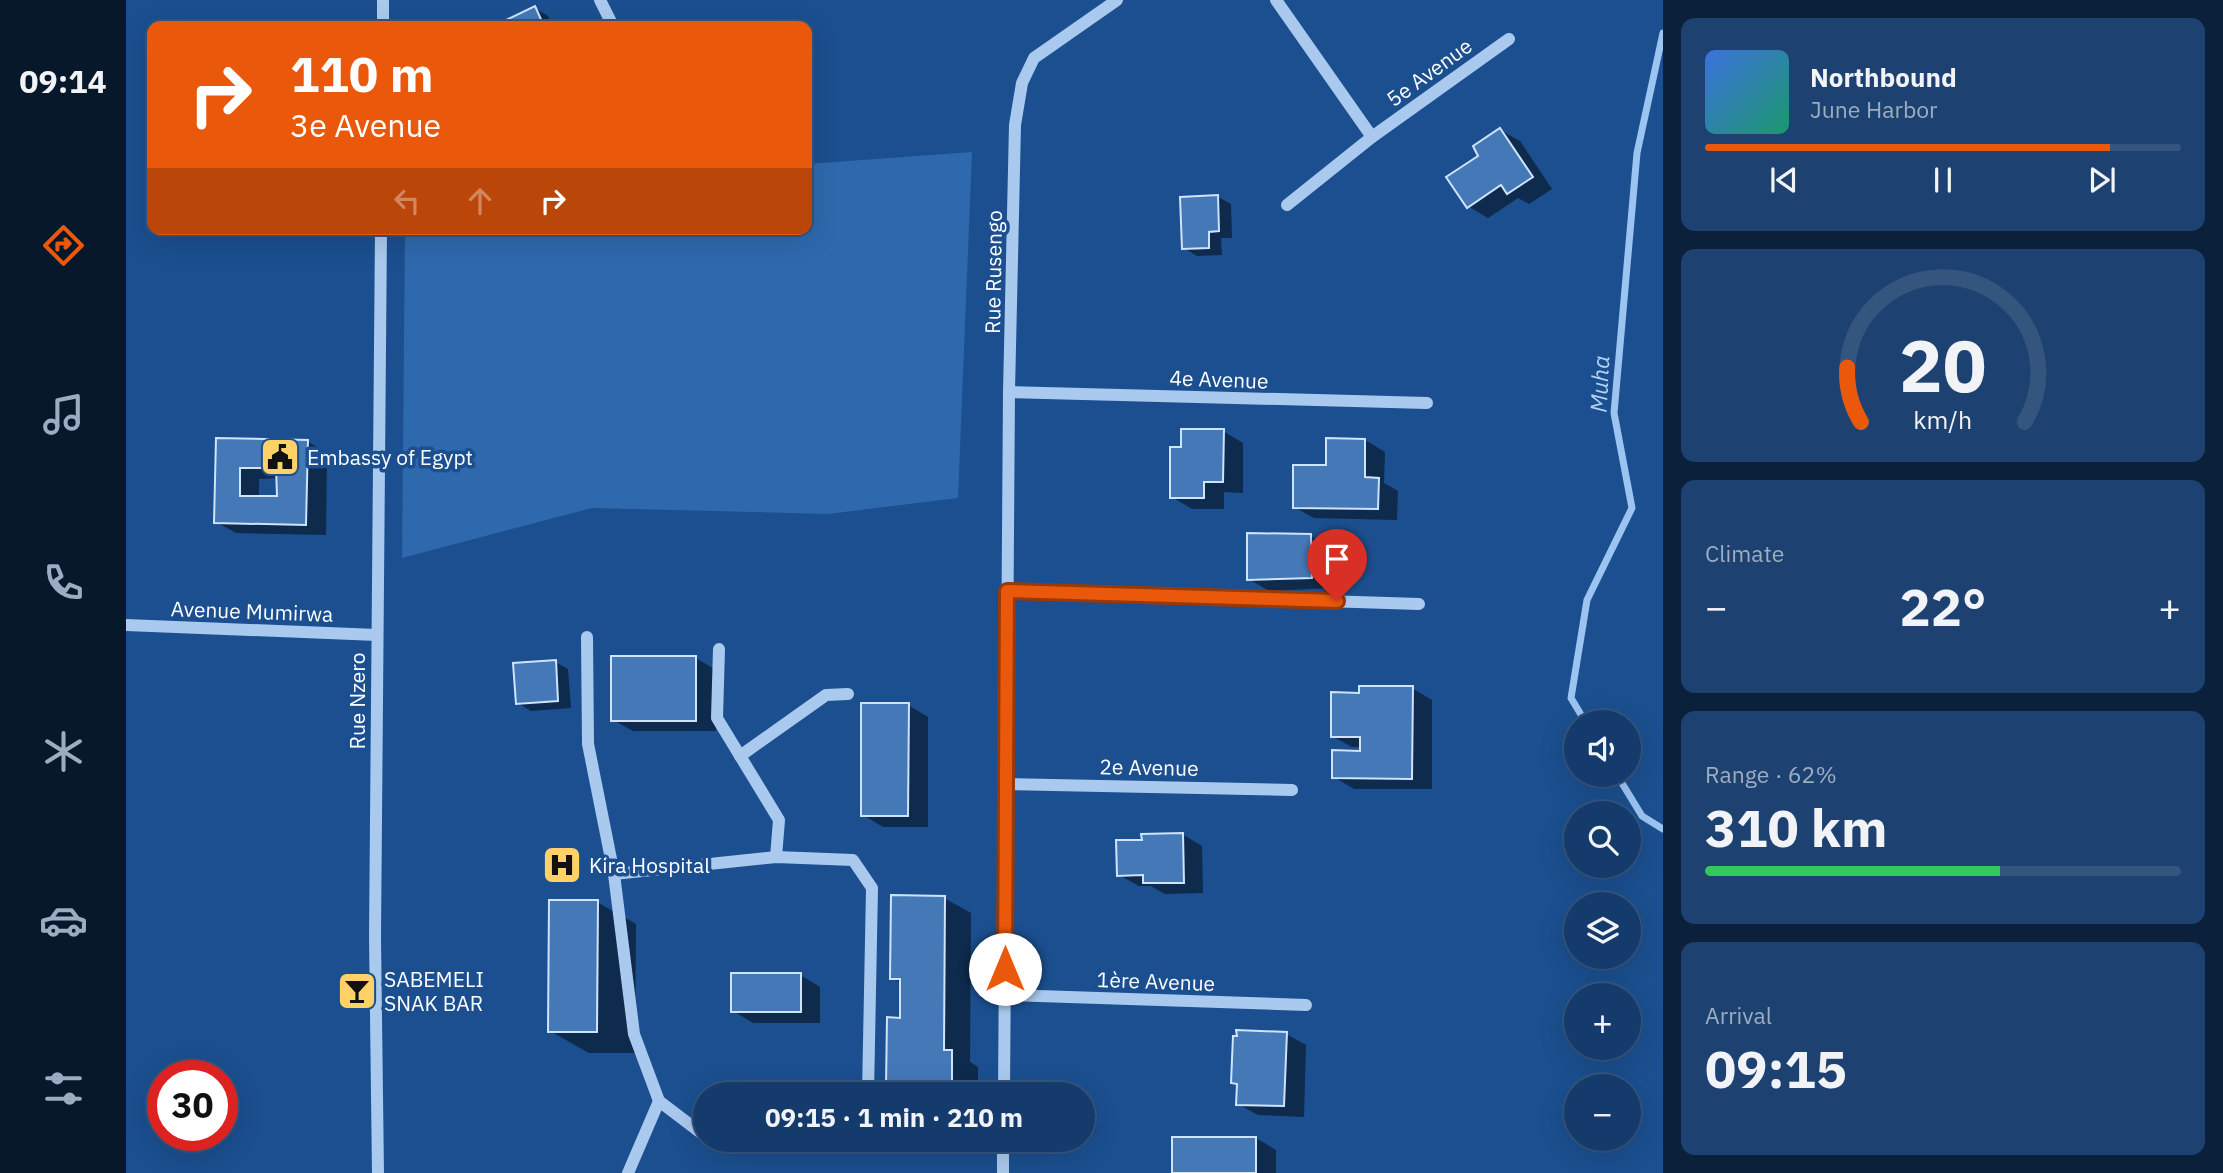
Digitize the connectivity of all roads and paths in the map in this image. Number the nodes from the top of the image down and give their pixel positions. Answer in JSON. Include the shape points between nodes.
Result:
{"nodes":[{"id":1,"x":383,"y":0,"type":"edge"},
{"id":2,"x":600,"y":0,"type":"edge"},
{"id":3,"x":1117,"y":0,"type":"edge"},
{"id":4,"x":1276,"y":0,"type":"edge"},
{"id":5,"x":383,"y":21,"type":"edge"},
{"id":6,"x":610,"y":21,"type":"edge"},
{"id":7,"x":1509,"y":38,"type":"dead end"},
{"id":8,"x":1372,"y":137,"type":"junction"},
{"id":9,"x":1287,"y":205,"type":"dead end"},
{"id":10,"x":381,"y":235,"type":"edge"},
{"id":11,"x":1009,"y":392,"type":"junction"},
{"id":12,"x":1427,"y":404,"type":"dead end"},
{"id":13,"x":1007,"y":591,"type":"junction"},
{"id":14,"x":1419,"y":604,"type":"dead end"},
{"id":15,"x":126,"y":625,"type":"edge"},
{"id":16,"x":377,"y":635,"type":"junction"},
{"id":17,"x":587,"y":637,"type":"dead end"},
{"id":18,"x":719,"y":649,"type":"dead end"},
{"id":19,"x":848,"y":694,"type":"dead end"},
{"id":20,"x":740,"y":756,"type":"junction"},
{"id":21,"x":1006,"y":784,"type":"junction"},
{"id":22,"x":1292,"y":790,"type":"dead end"},
{"id":23,"x":776,"y":857,"type":"junction"},
{"id":24,"x":614,"y":874,"type":"junction"},
{"id":25,"x":1005,"y":995,"type":"junction"},
{"id":26,"x":1306,"y":1005,"type":"dead end"},
{"id":27,"x":869,"y":1082,"type":"edge"},
{"id":28,"x":1004,"y":1082,"type":"edge"},
{"id":29,"x":659,"y":1101,"type":"junction"},
{"id":30,"x":693,"y":1127,"type":"edge"},
{"id":31,"x":1003,"y":1152,"type":"edge"},
{"id":32,"x":378,"y":1173,"type":"edge"},
{"id":33,"x":628,"y":1173,"type":"edge"},
{"id":34,"x":1003,"y":1173,"type":"edge"}],
"edges":[{"from":1,"to":5,"type":"street"},
{"from":2,"to":6,"type":"street"},
{"from":3,"to":11,"type":"street","name":"Rue Rusengo","via":[[1034,58],[1021,83],[1015,125]]},
{"from":4,"to":8,"type":"street"},
{"from":7,"to":8,"type":"street","name":"5e Avenue"},
{"from":8,"to":9,"type":"street","name":"5e Avenue"},
{"from":10,"to":16,"type":"street","name":"Rue Nzero"},
{"from":11,"to":12,"type":"street","name":"4e Avenue"},
{"from":11,"to":13,"type":"street","name":"Rue Rusengo"},
{"from":13,"to":14,"type":"street"},
{"from":13,"to":21,"type":"street","name":"Rue Rusengo"},
{"from":15,"to":16,"type":"street","name":"Avenue Mumirwa"},
{"from":16,"to":32,"type":"street","name":"Rue Nzero"},
{"from":17,"to":24,"type":"street","via":[[588,744]]},
{"from":18,"to":20,"type":"street","via":[[717,719]]},
{"from":19,"to":20,"type":"street","via":[[827,695]]},
{"from":20,"to":23,"type":"street","via":[[779,820]]},
{"from":21,"to":22,"type":"street","name":"2e Avenue"},
{"from":21,"to":25,"type":"street","name":"Rue Rusengo"},
{"from":23,"to":24,"type":"street"},
{"from":23,"to":27,"type":"street","via":[[853,860],[872,888]]},
{"from":24,"to":29,"type":"street","via":[[634,1034]]},
{"from":25,"to":26,"type":"street","name":"1ère Avenue"},
{"from":25,"to":28,"type":"street","name":"Rue Rusengo"},
{"from":29,"to":30,"type":"street"},
{"from":29,"to":33,"type":"street"},
{"from":31,"to":34,"type":"street"}]}
